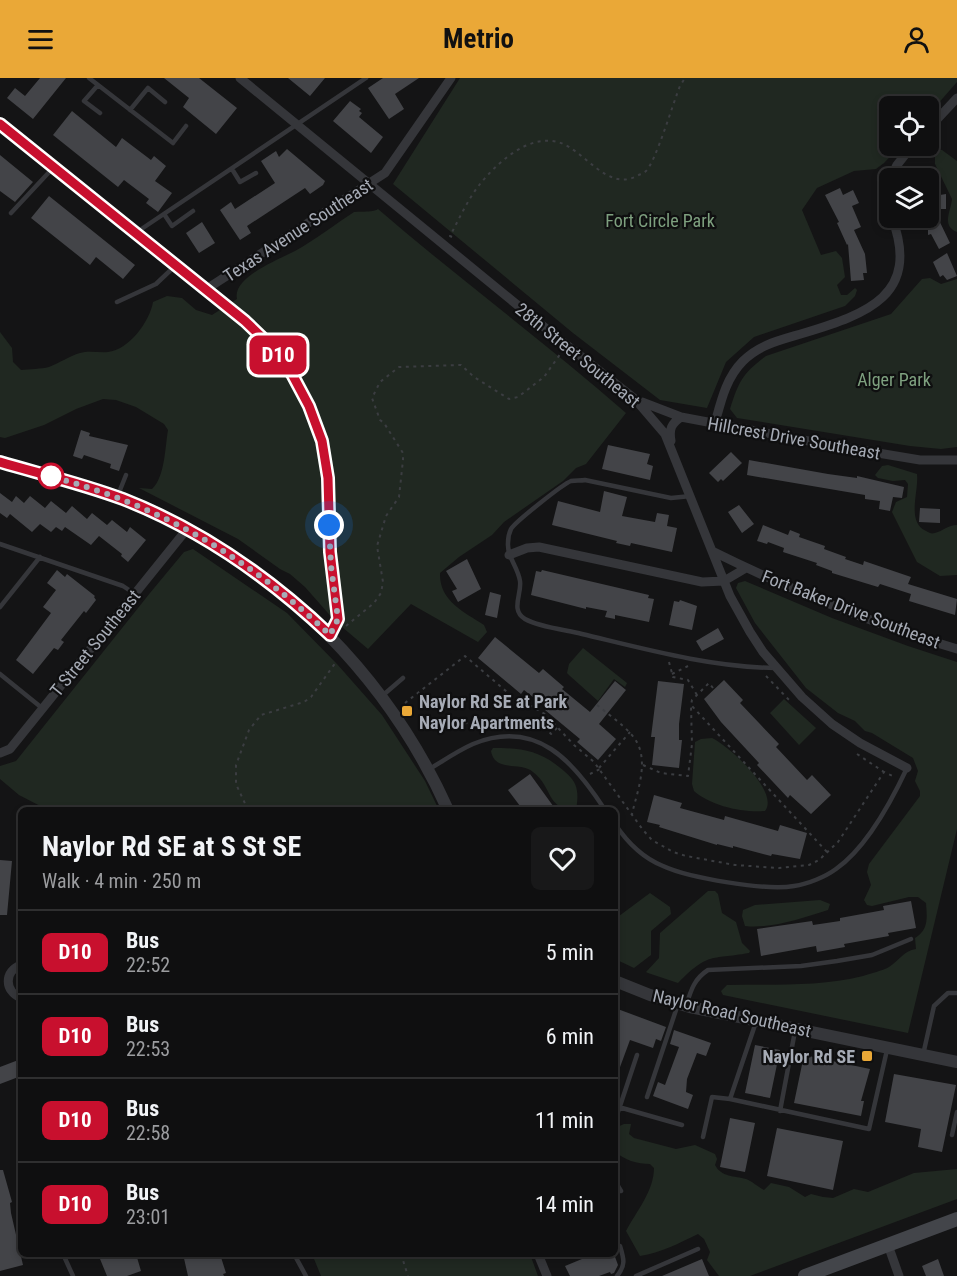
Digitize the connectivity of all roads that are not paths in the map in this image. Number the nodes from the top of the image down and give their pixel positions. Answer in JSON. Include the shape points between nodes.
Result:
{"nodes":[{"id":1,"x":89,"y":78,"type":"edge"},
{"id":2,"x":240,"y":78,"type":"edge"},
{"id":3,"x":366,"y":78,"type":"edge"},
{"id":4,"x":451,"y":78,"type":"edge"},
{"id":5,"x":98,"y":85,"type":"junction"},
{"id":6,"x":957,"y":98,"type":"edge"},
{"id":7,"x":165,"y":102,"type":"dead end"},
{"id":8,"x":130,"y":110,"type":"junction"},
{"id":9,"x":100,"y":113,"type":"dead end"},
{"id":10,"x":939,"y":117,"type":"edge"},
{"id":11,"x":0,"y":124,"type":"edge"},
{"id":12,"x":297,"y":125,"type":"junction"},
{"id":13,"x":186,"y":126,"type":"dead end"},
{"id":14,"x":53,"y":167,"type":"junction"},
{"id":15,"x":232,"y":169,"type":"junction"},
{"id":16,"x":256,"y":172,"type":"dead end"},
{"id":17,"x":369,"y":184,"type":"junction"},
{"id":18,"x":194,"y":211,"type":"dead end"},
{"id":19,"x":11,"y":213,"type":"dead end"},
{"id":20,"x":164,"y":214,"type":"junction"},
{"id":21,"x":896,"y":228,"type":"edge"},
{"id":22,"x":136,"y":234,"type":"junction"},
{"id":23,"x":174,"y":266,"type":"junction"},
{"id":24,"x":205,"y":290,"type":"junction"},
{"id":25,"x":117,"y":302,"type":"dead end"},
{"id":26,"x":635,"y":399,"type":"junction"},
{"id":27,"x":681,"y":417,"type":"junction"},
{"id":28,"x":715,"y":423,"type":"junction"},
{"id":29,"x":671,"y":446,"type":"junction"},
{"id":30,"x":957,"y":460,"type":"edge"},
{"id":31,"x":0,"y":462,"type":"edge"},
{"id":32,"x":126,"y":475,"type":"dead end"},
{"id":33,"x":691,"y":496,"type":"junction"},
{"id":34,"x":117,"y":497,"type":"junction"},
{"id":35,"x":187,"y":529,"type":"junction"},
{"id":36,"x":0,"y":544,"type":"edge"},
{"id":37,"x":712,"y":551,"type":"junction"},
{"id":38,"x":509,"y":555,"type":"junction"},
{"id":39,"x":40,"y":558,"type":"junction"},
{"id":40,"x":746,"y":568,"type":"junction"},
{"id":41,"x":724,"y":581,"type":"junction"},
{"id":42,"x":135,"y":594,"type":"junction"},
{"id":43,"x":0,"y":607,"type":"edge"},
{"id":44,"x":330,"y":635,"type":"junction"},
{"id":45,"x":957,"y":649,"type":"edge"},
{"id":46,"x":776,"y":668,"type":"junction"},
{"id":47,"x":0,"y":674,"type":"edge"},
{"id":48,"x":403,"y":678,"type":"dead end"},
{"id":49,"x":382,"y":696,"type":"junction"},
{"id":50,"x":43,"y":709,"type":"junction"},
{"id":51,"x":0,"y":753,"type":"edge"},
{"id":52,"x":907,"y":768,"type":"joint"},
{"id":53,"x":428,"y":770,"type":"junction"},
{"id":54,"x":446,"y":807,"type":"edge"},
{"id":55,"x":603,"y":807,"type":"edge"},
{"id":56,"x":618,"y":828,"type":"edge"},
{"id":57,"x":911,"y":939,"type":"dead end"},
{"id":58,"x":18,"y":966,"type":"edge"},
{"id":59,"x":618,"y":982,"type":"edge"},
{"id":60,"x":5,"y":989,"type":"edge"},
{"id":61,"x":957,"y":993,"type":"edge"},
{"id":62,"x":18,"y":996,"type":"edge"},
{"id":63,"x":682,"y":1004,"type":"junction"},
{"id":64,"x":757,"y":1021,"type":"junction"},
{"id":65,"x":795,"y":1028,"type":"junction"},
{"id":66,"x":887,"y":1048,"type":"junction"},
{"id":67,"x":637,"y":1055,"type":"dead end"},
{"id":68,"x":923,"y":1055,"type":"junction"},
{"id":69,"x":957,"y":1062,"type":"edge"},
{"id":70,"x":647,"y":1097,"type":"dead end"},
{"id":71,"x":730,"y":1099,"type":"junction"},
{"id":72,"x":618,"y":1104,"type":"edge"},
{"id":73,"x":618,"y":1107,"type":"edge"},
{"id":74,"x":780,"y":1111,"type":"junction"},
{"id":75,"x":957,"y":1112,"type":"edge"},
{"id":76,"x":682,"y":1125,"type":"dead end"},
{"id":77,"x":952,"y":1135,"type":"dead end"},
{"id":78,"x":703,"y":1137,"type":"dead end"},
{"id":79,"x":618,"y":1186,"type":"edge"},
{"id":80,"x":621,"y":1191,"type":"dead end"},
{"id":81,"x":957,"y":1219,"type":"edge"},
{"id":82,"x":888,"y":1245,"type":"junction"},
{"id":83,"x":620,"y":1246,"type":"dead end"},
{"id":84,"x":698,"y":1249,"type":"dead end"},
{"id":85,"x":64,"y":1257,"type":"edge"},
{"id":86,"x":296,"y":1257,"type":"edge"},
{"id":87,"x":539,"y":1257,"type":"edge"},
{"id":88,"x":73,"y":1276,"type":"edge"},
{"id":89,"x":306,"y":1276,"type":"edge"},
{"id":90,"x":547,"y":1276,"type":"edge"},
{"id":91,"x":617,"y":1276,"type":"edge"},
{"id":92,"x":636,"y":1276,"type":"edge"},
{"id":93,"x":805,"y":1276,"type":"edge"},
{"id":94,"x":899,"y":1276,"type":"edge"}],
"edges":[{"from":1,"to":5,"type":"lane"},
{"from":2,"to":12,"type":"street","name":"28th Street Southeast"},
{"from":3,"to":12,"type":"lane"},
{"from":4,"to":17,"type":"street","name":"Texas Avenue Southeast","via":[[385,173]]},
{"from":5,"to":8,"type":"lane"},
{"from":5,"to":9,"type":"lane","via":[[84,101]]},
{"from":6,"to":10,"type":"street"},
{"from":7,"to":8,"type":"lane","via":[[148,88]]},
{"from":8,"to":13,"type":"lane","via":[[172,143]]},
{"from":11,"to":14,"type":"street"},
{"from":12,"to":15,"type":"lane"},
{"from":12,"to":17,"type":"street","name":"28th Street Southeast"},
{"from":14,"to":19,"type":"lane"},
{"from":14,"to":22,"type":"street"},
{"from":15,"to":16,"type":"lane","via":[[240,182]]},
{"from":15,"to":20,"type":"lane"},
{"from":17,"to":24,"type":"street","name":"Texas Avenue Southeast"},
{"from":17,"to":26,"type":"street","name":"28th Street Southeast"},
{"from":18,"to":20,"type":"lane","via":[[172,226]]},
{"from":20,"to":22,"type":"lane"},
{"from":21,"to":28,"type":"street","via":[[901,261],[887,293],[860,314],[768,343],[753,352],[730,377]]},
{"from":22,"to":23,"type":"street"},
{"from":23,"to":24,"type":"street"},
{"from":23,"to":25,"type":"lane","via":[[156,284]]},
{"from":24,"to":44,"type":"street","via":[[254,329],[279,355],[299,384],[316,423],[327,469],[330,552],[338,619]]},
{"from":26,"to":27,"type":"street","name":"Hillcrest Drive Southeast"},
{"from":26,"to":29,"type":"street","name":"28th Street Southeast"},
{"from":27,"to":28,"type":"street","name":"Hillcrest Drive Southeast"},
{"from":27,"to":29,"type":"street","via":[[670,430]]},
{"from":28,"to":30,"type":"street","name":"Hillcrest Drive Southeast","via":[[912,459]]},
{"from":29,"to":33,"type":"street","name":"28th Street Southeast"},
{"from":31,"to":34,"type":"street"},
{"from":32,"to":34,"type":"lane"},
{"from":33,"to":37,"type":"street","name":"28th Street Southeast"},
{"from":33,"to":38,"type":"lane","via":[[671,498],[585,480],[571,481],[511,528]]},
{"from":34,"to":35,"type":"street"},
{"from":35,"to":42,"type":"street","name":"T Street Southeast"},
{"from":35,"to":44,"type":"street","via":[[262,577]]},
{"from":36,"to":39,"type":"lane"},
{"from":37,"to":40,"type":"street","name":"Fort Baker Drive Southeast"},
{"from":37,"to":41,"type":"street","name":"28th Street Southeast"},
{"from":38,"to":41,"type":"street","via":[[539,547],[702,582]]},
{"from":38,"to":46,"type":"lane","via":[[520,583],[517,609],[525,619],[668,654]]},
{"from":39,"to":42,"type":"lane","via":[[123,586]]},
{"from":39,"to":43,"type":"lane"},
{"from":40,"to":41,"type":"street","name":"Fort Baker Drive Southeast"},
{"from":40,"to":45,"type":"street","name":"Fort Baker Drive Southeast","via":[[854,614]]},
{"from":41,"to":46,"type":"street","name":"28th Street Southeast","via":[[750,632]]},
{"from":42,"to":50,"type":"street","name":"T Street Southeast"},
{"from":44,"to":49,"type":"street"},
{"from":46,"to":52,"type":"street","name":"28th Street Southeast","via":[[838,728]]},
{"from":47,"to":50,"type":"lane"},
{"from":48,"to":49,"type":"lane"},
{"from":49,"to":53,"type":"street"},
{"from":50,"to":51,"type":"street","name":"T Street Southeast","via":[[10,749]]},
{"from":52,"to":56,"type":"lane","via":[[875,825],[856,849],[837,868],[794,886],[732,882],[680,873],[644,855]]},
{"from":53,"to":54,"type":"street"},
{"from":53,"to":55,"type":"lane","via":[[473,744],[514,737],[536,742],[566,759]]},
{"from":57,"to":63,"type":"lane","via":[[872,955],[837,962],[708,970],[693,983]]},
{"from":58,"to":60,"type":"street","via":[[10,973]]},
{"from":59,"to":63,"type":"street","name":"Naylor Road Southeast"},
{"from":60,"to":62,"type":"street"},
{"from":61,"to":68,"type":"lane","via":[[948,993],[934,1006]]},
{"from":63,"to":64,"type":"street","name":"Naylor Road Southeast"},
{"from":63,"to":70,"type":"lane"},
{"from":64,"to":65,"type":"street","name":"Naylor Road Southeast"},
{"from":64,"to":71,"type":"lane"},
{"from":65,"to":66,"type":"street","name":"Naylor Road Southeast"},
{"from":65,"to":74,"type":"lane"},
{"from":66,"to":68,"type":"street","name":"Naylor Road Southeast"},
{"from":66,"to":74,"type":"lane","via":[[869,1129]]},
{"from":67,"to":72,"type":"lane"},
{"from":68,"to":69,"type":"street","name":"Naylor Road Southeast"},
{"from":71,"to":74,"type":"lane"},
{"from":71,"to":78,"type":"lane","via":[[712,1097]]},
{"from":73,"to":76,"type":"lane"},
{"from":75,"to":77,"type":"lane"},
{"from":79,"to":80,"type":"lane"},
{"from":81,"to":82,"type":"main road"},
{"from":82,"to":93,"type":"main road"},
{"from":82,"to":94,"type":"street"},
{"from":83,"to":91,"type":"lane","via":[[624,1262]]},
{"from":84,"to":92,"type":"lane"},
{"from":85,"to":88,"type":"lane"},
{"from":86,"to":89,"type":"lane"},
{"from":87,"to":90,"type":"street"}]}
